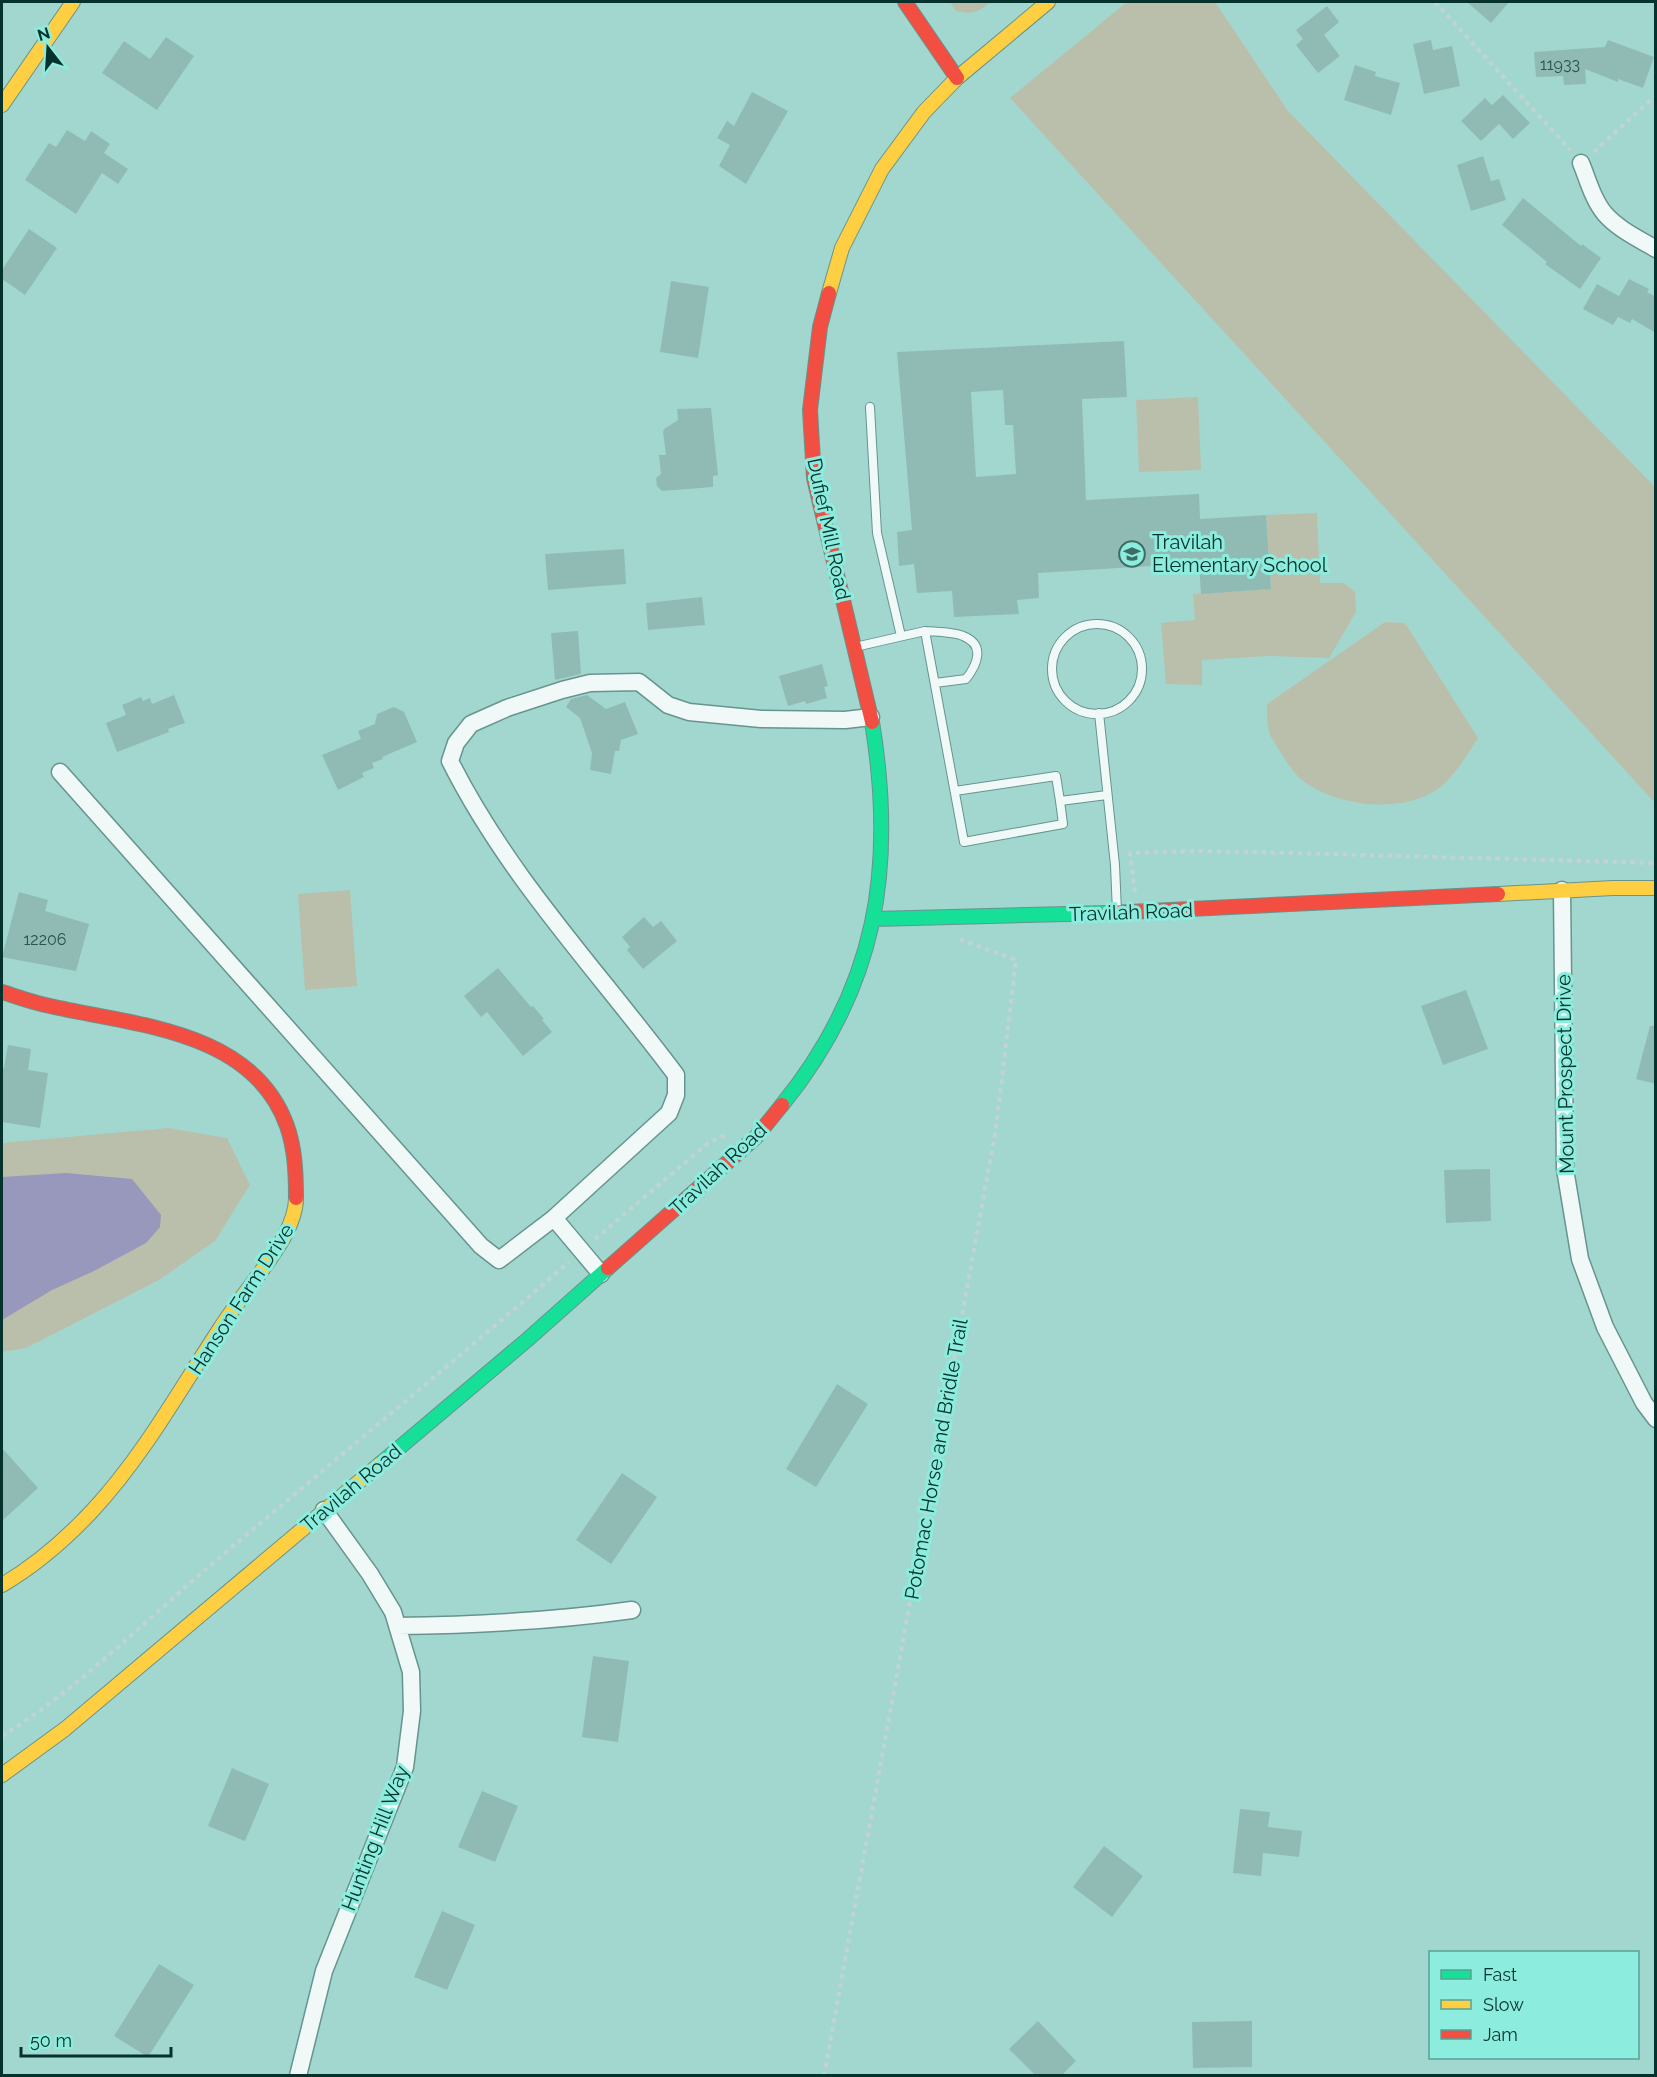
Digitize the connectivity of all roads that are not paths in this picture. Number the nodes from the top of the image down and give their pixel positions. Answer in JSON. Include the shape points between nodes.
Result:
{"nodes":[{"id":1,"x":73,"y":2,"type":"edge"},
{"id":2,"x":906,"y":2,"type":"edge"},
{"id":3,"x":1048,"y":2,"type":"edge"},
{"id":4,"x":957,"y":78,"type":"junction"},
{"id":5,"x":2,"y":105,"type":"edge"},
{"id":6,"x":1581,"y":163,"type":"road end"},
{"id":7,"x":1656,"y":249,"type":"edge"},
{"id":8,"x":870,"y":407,"type":"dead end"},
{"id":9,"x":925,"y":631,"type":"junction"},
{"id":10,"x":902,"y":636,"type":"junction"},
{"id":11,"x":854,"y":647,"type":"junction"},
{"id":12,"x":935,"y":683,"type":"junction"},
{"id":13,"x":1099,"y":713,"type":"junction"},
{"id":14,"x":871,"y":717,"type":"junction"},
{"id":15,"x":60,"y":772,"type":"dead end"},
{"id":16,"x":955,"y":791,"type":"junction"},
{"id":17,"x":1107,"y":795,"type":"junction"},
{"id":18,"x":1060,"y":801,"type":"junction"},
{"id":19,"x":1656,"y":888,"type":"edge"},
{"id":20,"x":1562,"y":890,"type":"junction"},
{"id":21,"x":1117,"y":913,"type":"junction"},
{"id":22,"x":874,"y":919,"type":"junction"},
{"id":23,"x":2,"y":992,"type":"edge"},
{"id":24,"x":554,"y":1218,"type":"junction"},
{"id":25,"x":601,"y":1274,"type":"junction"},
{"id":26,"x":1656,"y":1419,"type":"edge"},
{"id":27,"x":324,"y":1510,"type":"junction"},
{"id":28,"x":2,"y":1585,"type":"edge"},
{"id":29,"x":632,"y":1610,"type":"dead end"},
{"id":30,"x":397,"y":1626,"type":"junction"},
{"id":31,"x":2,"y":1775,"type":"edge"},
{"id":32,"x":298,"y":2076,"type":"edge"}],
"edges":[{"from":1,"to":5,"type":"main road"},
{"from":2,"to":4,"type":"main road"},
{"from":3,"to":4,"type":"main road","name":"Dufief Mill Road"},
{"from":4,"to":11,"type":"main road","name":"Dufief Mill Road","via":[[924,112],[882,169],[842,248],[820,327],[810,410],[814,478]]},
{"from":6,"to":7,"type":"street","via":[[1605,214]]},
{"from":8,"to":10,"type":"lane","via":[[878,541]]},
{"from":9,"to":10,"type":"lane"},
{"from":9,"to":12,"type":"lane"},
{"from":9,"to":12,"type":"lane","via":[[961,635],[977,651],[977,666],[966,679]]},
{"from":10,"to":11,"type":"lane"},
{"from":11,"to":14,"type":"main road","name":"Dufief Mill Road"},
{"from":12,"to":16,"type":"lane"},
{"from":13,"to":13,"type":"lane","via":[[1127,703],[1142,672],[1139,653],[1129,638],[1114,627],[1096,624],[1079,628],[1064,638],[1054,653],[1051,670],[1065,702],[1079,711]]},
{"from":13,"to":17,"type":"lane"},
{"from":14,"to":22,"type":"main road","name":"Dufief Mill Road","via":[[879,764],[882,856]]},
{"from":14,"to":24,"type":"street","via":[[761,719],[701,714],[668,705],[639,682],[590,683],[507,708],[471,724],[456,743],[450,761],[517,872],[676,1075],[676,1095],[669,1113]]},
{"from":15,"to":24,"type":"street","via":[[481,1246],[499,1260]]},
{"from":16,"to":18,"type":"lane","via":[[1056,776]]},
{"from":16,"to":18,"type":"lane","via":[[964,842],[1063,824]]},
{"from":17,"to":18,"type":"lane"},
{"from":17,"to":21,"type":"lane"},
{"from":19,"to":20,"type":"main road","name":"Travilah Road"},
{"from":20,"to":21,"type":"main road","name":"Travilah Road"},
{"from":20,"to":26,"type":"street","name":"Mount Prospect Drive","via":[[1565,1169],[1580,1258],[1605,1328]]},
{"from":21,"to":22,"type":"main road","name":"Travilah Road"},
{"from":22,"to":25,"type":"main road","name":"Travilah Road","via":[[835,1028],[807,1074],[756,1137]]},
{"from":23,"to":28,"type":"main road","name":"Hanson Farm Drive","via":[[156,1028],[218,1049],[254,1073],[276,1099],[294,1145],[296,1176],[295,1214],[279,1247],[242,1295],[155,1430],[104,1498],[67,1536],[33,1566]]},
{"from":24,"to":25,"type":"street"},
{"from":25,"to":27,"type":"main road","name":"Travilah Road"},
{"from":27,"to":30,"type":"street","name":"Hunting Hill Way","via":[[370,1574]]},
{"from":27,"to":31,"type":"main road","name":"Travilah Road","via":[[65,1729]]},
{"from":29,"to":30,"type":"street","via":[[574,1618]]},
{"from":30,"to":32,"type":"street","name":"Hunting Hill Way","via":[[411,1672],[412,1711],[405,1767],[324,1971]]}]}
